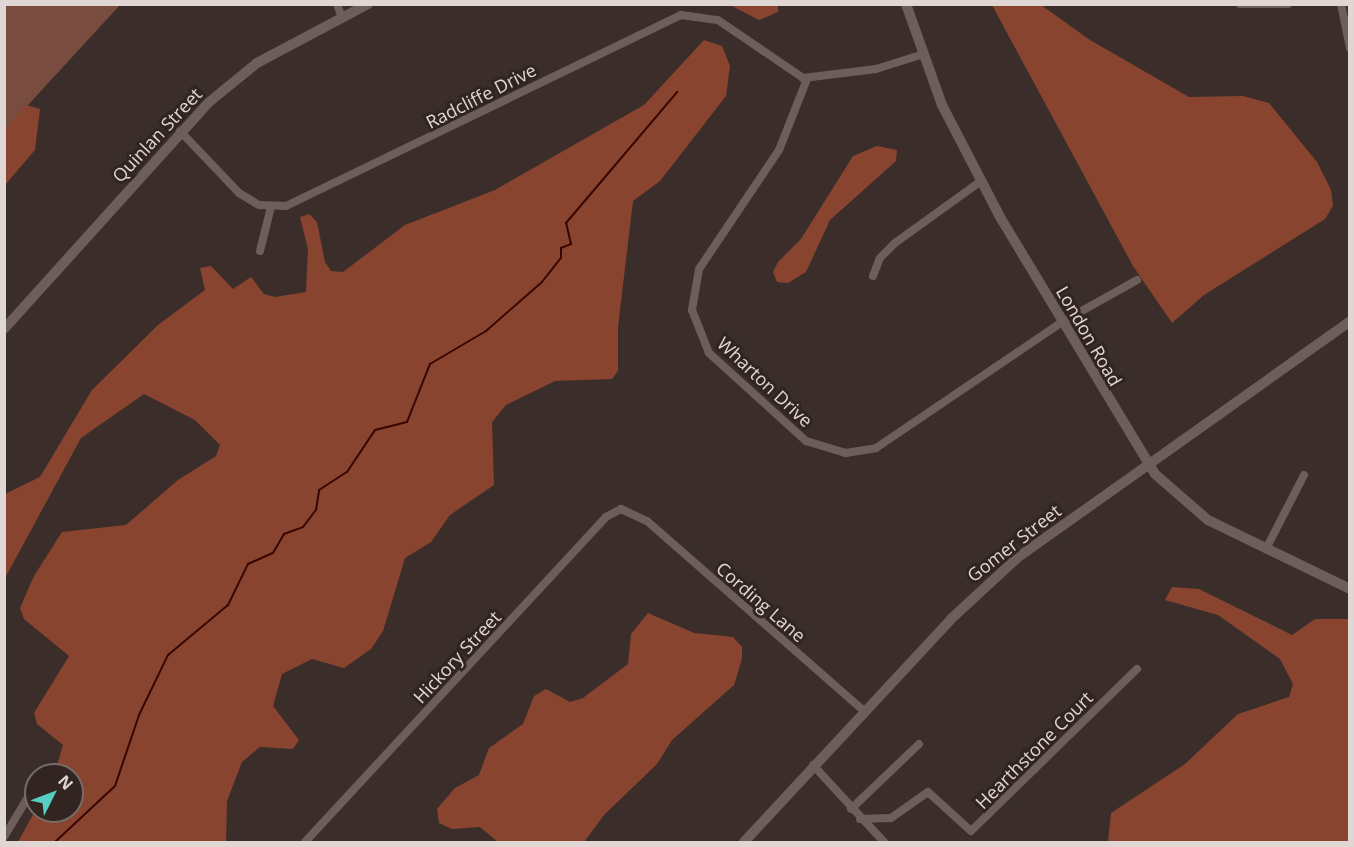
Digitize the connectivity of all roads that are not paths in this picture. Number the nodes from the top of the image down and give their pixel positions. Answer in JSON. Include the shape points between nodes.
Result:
{"nodes":[{"id":1,"x":337,"y":4,"type":"edge"},
{"id":2,"x":368,"y":4,"type":"edge"},
{"id":3,"x":906,"y":4,"type":"edge"},
{"id":4,"x":1240,"y":4,"type":"edge"},
{"id":5,"x":1288,"y":4,"type":"edge"},
{"id":6,"x":1341,"y":4,"type":"edge"},
{"id":7,"x":342,"y":18,"type":"junction"},
{"id":8,"x":1350,"y":48,"type":"edge"},
{"id":9,"x":924,"y":54,"type":"junction"},
{"id":10,"x":807,"y":79,"type":"junction"},
{"id":11,"x":179,"y":131,"type":"junction"},
{"id":12,"x":981,"y":181,"type":"junction"},
{"id":13,"x":272,"y":207,"type":"junction"},
{"id":14,"x":260,"y":252,"type":"dead end"},
{"id":15,"x":873,"y":276,"type":"dead end"},
{"id":16,"x":1137,"y":280,"type":"dead end"},
{"id":17,"x":1350,"y":321,"type":"edge"},
{"id":18,"x":1062,"y":322,"type":"junction"},
{"id":19,"x":4,"y":329,"type":"edge"},
{"id":20,"x":1149,"y":465,"type":"junction"},
{"id":21,"x":1304,"y":475,"type":"dead end"},
{"id":22,"x":639,"y":516,"type":"joint"},
{"id":23,"x":1267,"y":547,"type":"junction"},
{"id":24,"x":1350,"y":589,"type":"edge"},
{"id":25,"x":1137,"y":669,"type":"dead end"},
{"id":26,"x":864,"y":711,"type":"junction"},
{"id":27,"x":919,"y":744,"type":"dead end"},
{"id":28,"x":813,"y":765,"type":"junction"},
{"id":29,"x":24,"y":804,"type":"edge"},
{"id":30,"x":851,"y":809,"type":"junction"},
{"id":31,"x":860,"y":819,"type":"junction"},
{"id":32,"x":4,"y":837,"type":"edge"},
{"id":33,"x":305,"y":843,"type":"edge"},
{"id":34,"x":744,"y":843,"type":"edge"},
{"id":35,"x":884,"y":843,"type":"edge"}],
"edges":[{"from":1,"to":7,"type":"street"},
{"from":2,"to":7,"type":"street","name":"Quinlan Street"},
{"from":3,"to":9,"type":"street","name":"London Road"},
{"from":4,"to":5,"type":"street"},
{"from":6,"to":8,"type":"street"},
{"from":7,"to":11,"type":"street","name":"Quinlan Street","via":[[257,63]]},
{"from":9,"to":10,"type":"street","via":[[876,69]]},
{"from":9,"to":12,"type":"street","name":"London Road","via":[[942,105]]},
{"from":10,"to":13,"type":"street","name":"Radcliffe Drive","via":[[718,20],[681,15],[306,200]]},
{"from":10,"to":18,"type":"street","name":"Wharton Drive","via":[[779,150],[699,269],[692,310],[709,353],[806,441],[828,450],[861,453],[895,437]]},
{"from":11,"to":13,"type":"street","via":[[239,193]]},
{"from":11,"to":19,"type":"street","name":"Quinlan Street"},
{"from":12,"to":15,"type":"street","via":[[895,243],[880,258]]},
{"from":12,"to":18,"type":"street","name":"London Road"},
{"from":13,"to":14,"type":"street"},
{"from":16,"to":18,"type":"street","name":"Wharton Drive"},
{"from":17,"to":20,"type":"street","name":"Gomer Street"},
{"from":18,"to":20,"type":"street","name":"London Road"},
{"from":20,"to":23,"type":"street","name":"London Road","via":[[1186,506]]},
{"from":20,"to":26,"type":"street","name":"Gomer Street","via":[[1008,566]]},
{"from":21,"to":23,"type":"street"},
{"from":22,"to":26,"type":"street","name":"Cording Lane"},
{"from":22,"to":33,"type":"street","name":"Hickory Street","via":[[621,509],[606,517]]},
{"from":23,"to":24,"type":"street","name":"London Road"},
{"from":25,"to":31,"type":"street","name":"Hearthstone Court","via":[[971,831],[935,793],[928,792],[891,818]]},
{"from":26,"to":28,"type":"street","name":"Gomer Street"},
{"from":27,"to":30,"type":"street"},
{"from":28,"to":30,"type":"street"},
{"from":28,"to":34,"type":"street","name":"Gomer Street"},
{"from":29,"to":32,"type":"street"},
{"from":30,"to":31,"type":"street"},
{"from":31,"to":35,"type":"street"}]}
